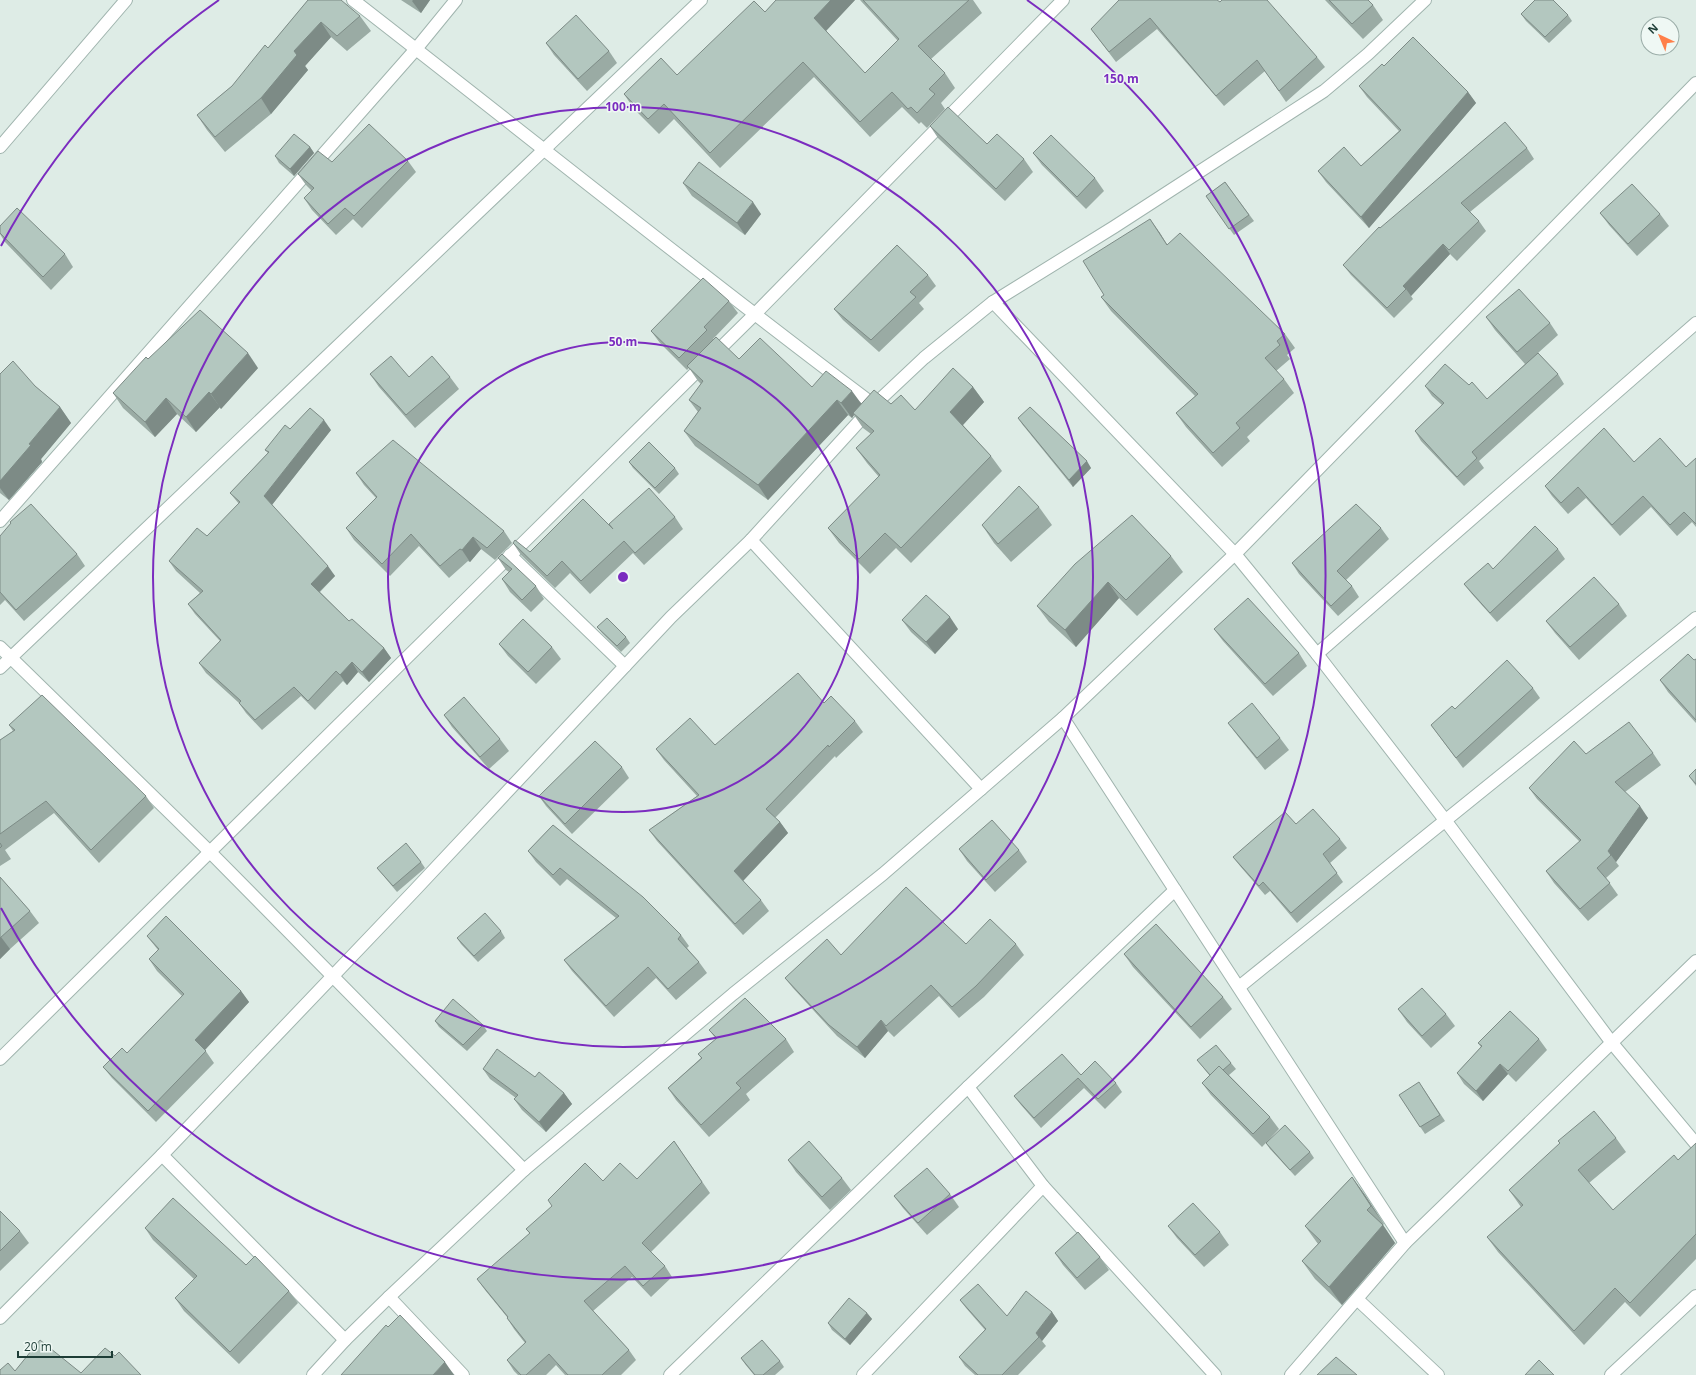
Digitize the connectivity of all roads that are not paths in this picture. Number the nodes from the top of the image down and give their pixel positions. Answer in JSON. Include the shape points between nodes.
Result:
{"nodes":[{"id":1,"x":126,"y":0,"type":"edge"},
{"id":2,"x":353,"y":0,"type":"edge"},
{"id":3,"x":456,"y":0,"type":"edge"},
{"id":4,"x":701,"y":0,"type":"edge"},
{"id":5,"x":1063,"y":0,"type":"edge"},
{"id":6,"x":1425,"y":0,"type":"edge"},
{"id":7,"x":416,"y":49,"type":"junction"},
{"id":8,"x":1696,"y":83,"type":"edge"},
{"id":9,"x":0,"y":147,"type":"edge"},
{"id":10,"x":545,"y":149,"type":"junction"},
{"id":11,"x":993,"y":302,"type":"junction"},
{"id":12,"x":754,"y":315,"type":"junction"},
{"id":13,"x":1696,"y":323,"type":"edge"},
{"id":14,"x":874,"y":405,"type":"junction"},
{"id":15,"x":0,"y":521,"type":"edge"},
{"id":16,"x":751,"y":540,"type":"junction"},
{"id":17,"x":1235,"y":554,"type":"junction"},
{"id":18,"x":510,"y":556,"type":"junction"},
{"id":19,"x":1696,"y":618,"type":"edge"},
{"id":20,"x":0,"y":647,"type":"edge"},
{"id":21,"x":1317,"y":654,"type":"junction"},
{"id":22,"x":12,"y":657,"type":"junction"},
{"id":23,"x":625,"y":666,"type":"junction"},
{"id":24,"x":0,"y":668,"type":"edge"},
{"id":25,"x":1063,"y":718,"type":"junction"},
{"id":26,"x":981,"y":789,"type":"junction"},
{"id":27,"x":1445,"y":820,"type":"junction"},
{"id":28,"x":210,"y":852,"type":"junction"},
{"id":29,"x":1175,"y":890,"type":"junction"},
{"id":30,"x":1696,"y":961,"type":"edge"},
{"id":31,"x":332,"y":977,"type":"junction"},
{"id":32,"x":1239,"y":987,"type":"junction"},
{"id":33,"x":1612,"y":1043,"type":"junction"},
{"id":34,"x":0,"y":1059,"type":"edge"},
{"id":35,"x":968,"y":1087,"type":"junction"},
{"id":36,"x":1696,"y":1144,"type":"edge"},
{"id":37,"x":162,"y":1155,"type":"junction"},
{"id":38,"x":524,"y":1170,"type":"junction"},
{"id":39,"x":1043,"y":1186,"type":"junction"},
{"id":40,"x":1405,"y":1243,"type":"junction"},
{"id":41,"x":1696,"y":1296,"type":"edge"},
{"id":42,"x":389,"y":1297,"type":"junction"},
{"id":43,"x":1357,"y":1299,"type":"junction"},
{"id":44,"x":0,"y":1318,"type":"edge"},
{"id":45,"x":345,"y":1340,"type":"junction"},
{"id":46,"x":313,"y":1375,"type":"edge"},
{"id":47,"x":463,"y":1375,"type":"edge"},
{"id":48,"x":670,"y":1375,"type":"edge"},
{"id":49,"x":863,"y":1375,"type":"edge"},
{"id":50,"x":1215,"y":1375,"type":"edge"},
{"id":51,"x":1291,"y":1375,"type":"edge"},
{"id":52,"x":1438,"y":1375,"type":"edge"},
{"id":53,"x":1611,"y":1375,"type":"edge"}],
"edges":[{"from":1,"to":9,"type":"street"},
{"from":2,"to":7,"type":"street"},
{"from":3,"to":7,"type":"street"},
{"from":4,"to":10,"type":"street"},
{"from":5,"to":12,"type":"street"},
{"from":6,"to":11,"type":"street","via":[[1324,91],[1121,223]]},
{"from":7,"to":10,"type":"street"},
{"from":7,"to":15,"type":"street"},
{"from":8,"to":17,"type":"street"},
{"from":10,"to":12,"type":"street"},
{"from":10,"to":22,"type":"street"},
{"from":11,"to":14,"type":"street","via":[[924,358]]},
{"from":11,"to":17,"type":"street"},
{"from":12,"to":14,"type":"street"},
{"from":12,"to":18,"type":"street"},
{"from":13,"to":21,"type":"street"},
{"from":14,"to":16,"type":"street"},
{"from":16,"to":23,"type":"street","via":[[671,617]]},
{"from":16,"to":26,"type":"street"},
{"from":17,"to":21,"type":"street"},
{"from":17,"to":25,"type":"street"},
{"from":18,"to":23,"type":"street"},
{"from":18,"to":28,"type":"street"},
{"from":19,"to":27,"type":"street"},
{"from":20,"to":22,"type":"street"},
{"from":21,"to":27,"type":"street"},
{"from":22,"to":24,"type":"street"},
{"from":22,"to":28,"type":"street"},
{"from":23,"to":31,"type":"street"},
{"from":25,"to":26,"type":"street"},
{"from":25,"to":29,"type":"street"},
{"from":26,"to":38,"type":"street","via":[[883,874],[733,994]]},
{"from":27,"to":32,"type":"street"},
{"from":27,"to":33,"type":"street"},
{"from":28,"to":31,"type":"street"},
{"from":28,"to":34,"type":"street"},
{"from":29,"to":32,"type":"street"},
{"from":29,"to":35,"type":"street"},
{"from":30,"to":33,"type":"street"},
{"from":31,"to":37,"type":"street"},
{"from":31,"to":38,"type":"street"},
{"from":32,"to":40,"type":"street"},
{"from":33,"to":36,"type":"street"},
{"from":33,"to":40,"type":"street"},
{"from":35,"to":39,"type":"street"},
{"from":35,"to":48,"type":"street"},
{"from":37,"to":44,"type":"street"},
{"from":37,"to":45,"type":"street"},
{"from":38,"to":42,"type":"street"},
{"from":39,"to":49,"type":"street"},
{"from":39,"to":50,"type":"street"},
{"from":40,"to":43,"type":"street"},
{"from":41,"to":53,"type":"street"},
{"from":42,"to":45,"type":"street"},
{"from":42,"to":47,"type":"street"},
{"from":43,"to":51,"type":"street"},
{"from":43,"to":52,"type":"street"},
{"from":45,"to":46,"type":"street"}]}
